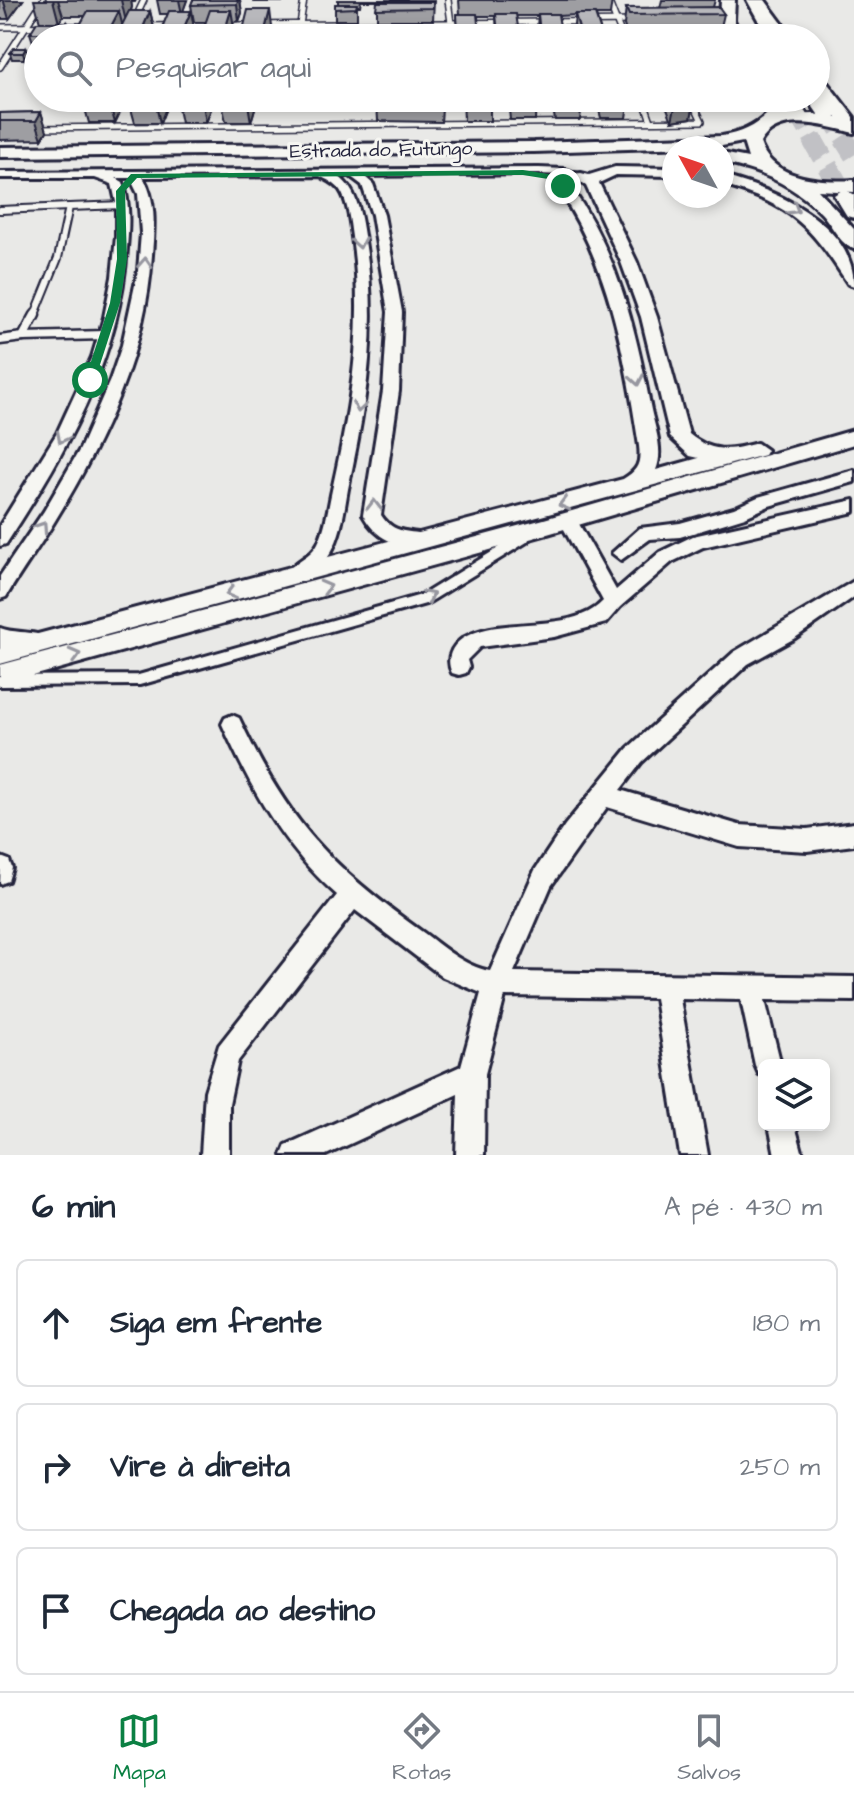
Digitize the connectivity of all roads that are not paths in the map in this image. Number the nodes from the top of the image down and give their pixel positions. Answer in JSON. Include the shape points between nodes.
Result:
{"nodes":[{"id":1,"x":43,"y":0,"type":"edge"},
{"id":2,"x":144,"y":0,"type":"edge"},
{"id":3,"x":304,"y":0,"type":"edge"},
{"id":4,"x":448,"y":0,"type":"edge"},
{"id":5,"x":608,"y":0,"type":"edge"},
{"id":6,"x":728,"y":0,"type":"edge"},
{"id":7,"x":737,"y":0,"type":"edge"},
{"id":8,"x":756,"y":0,"type":"edge"},
{"id":9,"x":616,"y":21,"type":"junction"},
{"id":10,"x":647,"y":21,"type":"edge"},
{"id":11,"x":451,"y":23,"type":"junction"},
{"id":12,"x":27,"y":24,"type":"edge"},
{"id":13,"x":133,"y":24,"type":"edge"},
{"id":14,"x":300,"y":24,"type":"joint"},
{"id":15,"x":617,"y":24,"type":"edge"},
{"id":16,"x":728,"y":24,"type":"edge"},
{"id":17,"x":745,"y":24,"type":"edge"},
{"id":18,"x":769,"y":24,"type":"edge"},
{"id":19,"x":775,"y":24,"type":"edge"},
{"id":20,"x":0,"y":27,"type":"edge"},
{"id":21,"x":24,"y":27,"type":"edge"},
{"id":22,"x":24,"y":29,"type":"edge"},
{"id":23,"x":0,"y":67,"type":"edge"},
{"id":24,"x":830,"y":98,"type":"edge"},
{"id":25,"x":93,"y":112,"type":"edge"},
{"id":26,"x":648,"y":112,"type":"edge"},
{"id":27,"x":698,"y":112,"type":"edge"},
{"id":28,"x":756,"y":112,"type":"edge"},
{"id":29,"x":775,"y":112,"type":"edge"},
{"id":30,"x":796,"y":112,"type":"tunnel mouth"},
{"id":31,"x":825,"y":112,"type":"tunnel mouth"},
{"id":32,"x":798,"y":115,"type":"tunnel mouth"},
{"id":33,"x":828,"y":116,"type":"tunnel mouth"},
{"id":34,"x":651,"y":121,"type":"junction"},
{"id":35,"x":86,"y":127,"type":"junction"},
{"id":36,"x":854,"y":127,"type":"edge"},
{"id":37,"x":29,"y":128,"type":"edge"},
{"id":38,"x":760,"y":129,"type":"junction"},
{"id":39,"x":707,"y":136,"type":"edge"},
{"id":40,"x":734,"y":139,"type":"edge"},
{"id":41,"x":0,"y":152,"type":"edge"},
{"id":42,"x":662,"y":156,"type":"edge"},
{"id":43,"x":662,"y":157,"type":"edge"},
{"id":44,"x":0,"y":159,"type":"edge"},
{"id":45,"x":662,"y":159,"type":"edge"},
{"id":46,"x":734,"y":160,"type":"edge"},
{"id":47,"x":734,"y":169,"type":"edge"},
{"id":48,"x":523,"y":172,"type":"junction"},
{"id":49,"x":392,"y":173,"type":"junction"},
{"id":50,"x":318,"y":174,"type":"junction"},
{"id":51,"x":355,"y":174,"type":"junction"},
{"id":52,"x":778,"y":174,"type":"junction"},
{"id":53,"x":0,"y":175,"type":"edge"},
{"id":54,"x":97,"y":175,"type":"junction"},
{"id":55,"x":134,"y":175,"type":"junction"},
{"id":56,"x":177,"y":175,"type":"junction"},
{"id":57,"x":586,"y":180,"type":"junction"},
{"id":58,"x":734,"y":184,"type":"edge"},
{"id":59,"x":563,"y":186,"type":"junction"},
{"id":60,"x":346,"y":187,"type":"junction"},
{"id":61,"x":369,"y":188,"type":"junction"},
{"id":62,"x":143,"y":190,"type":"junction"},
{"id":63,"x":122,"y":198,"type":"junction"},
{"id":64,"x":851,"y":198,"type":"edge"},
{"id":65,"x":69,"y":207,"type":"junction"},
{"id":66,"x":0,"y":210,"type":"edge"},
{"id":67,"x":852,"y":240,"type":"edge"},
{"id":68,"x":634,"y":275,"type":"junction"},
{"id":69,"x":608,"y":276,"type":"junction"},
{"id":70,"x":854,"y":281,"type":"edge"},
{"id":71,"x":394,"y":299,"type":"junction"},
{"id":72,"x":366,"y":300,"type":"junction"},
{"id":73,"x":618,"y":304,"type":"junction"},
{"id":74,"x":645,"y":304,"type":"junction"},
{"id":75,"x":367,"y":330,"type":"junction"},
{"id":76,"x":394,"y":330,"type":"junction"},
{"id":77,"x":106,"y":335,"type":"junction"},
{"id":78,"x":134,"y":335,"type":"junction"},
{"id":79,"x":23,"y":337,"type":"junction"},
{"id":80,"x":0,"y":340,"type":"edge"},
{"id":81,"x":95,"y":367,"type":"junction"},
{"id":82,"x":123,"y":368,"type":"junction"},
{"id":83,"x":854,"y":422,"type":"edge"},
{"id":84,"x":854,"y":437,"type":"edge"},
{"id":85,"x":730,"y":457,"type":"junction"},
{"id":86,"x":852,"y":479,"type":"edge"},
{"id":87,"x":622,"y":488,"type":"junction"},
{"id":88,"x":854,"y":506,"type":"edge"},
{"id":89,"x":568,"y":520,"type":"junction"},
{"id":90,"x":544,"y":527,"type":"junction"},
{"id":91,"x":0,"y":539,"type":"edge"},
{"id":92,"x":430,"y":540,"type":"junction"},
{"id":93,"x":682,"y":540,"type":"junction"},
{"id":94,"x":621,"y":553,"type":"dead end"},
{"id":95,"x":275,"y":581,"type":"junction"},
{"id":96,"x":854,"y":588,"type":"edge"},
{"id":97,"x":0,"y":592,"type":"edge"},
{"id":98,"x":613,"y":602,"type":"junction"},
{"id":99,"x":0,"y":636,"type":"edge"},
{"id":100,"x":64,"y":637,"type":"junction"},
{"id":101,"x":0,"y":654,"type":"edge"},
{"id":102,"x":459,"y":667,"type":"dead end"},
{"id":103,"x":0,"y":678,"type":"edge"},
{"id":104,"x":232,"y":724,"type":"dead end"},
{"id":105,"x":602,"y":795,"type":"junction"},
{"id":106,"x":854,"y":834,"type":"edge"},
{"id":107,"x":353,"y":893,"type":"junction"},
{"id":108,"x":496,"y":984,"type":"junction"},
{"id":109,"x":665,"y":986,"type":"junction"},
{"id":110,"x":750,"y":987,"type":"junction"},
{"id":111,"x":854,"y":989,"type":"edge"},
{"id":112,"x":767,"y":1059,"type":"edge"},
{"id":113,"x":472,"y":1074,"type":"junction"},
{"id":114,"x":783,"y":1131,"type":"edge"},
{"id":115,"x":215,"y":1155,"type":"edge"},
{"id":116,"x":296,"y":1155,"type":"edge"},
{"id":117,"x":470,"y":1155,"type":"edge"},
{"id":118,"x":694,"y":1155,"type":"edge"},
{"id":119,"x":789,"y":1155,"type":"edge"}],
"edges":[{"from":1,"to":12,"type":"lane"},
{"from":2,"to":13,"type":"lane"},
{"from":3,"to":14,"type":"lane"},
{"from":4,"to":11,"type":"lane"},
{"from":5,"to":9,"type":"lane"},
{"from":6,"to":16,"type":"main road"},
{"from":7,"to":17,"type":"highway"},
{"from":8,"to":18,"type":"highway"},
{"from":8,"to":19,"type":"main road"},
{"from":9,"to":10,"type":"lane"},
{"from":9,"to":11,"type":"lane"},
{"from":9,"to":15,"type":"lane"},
{"from":11,"to":14,"type":"lane"},
{"from":20,"to":21,"type":"lane"},
{"from":22,"to":23,"type":"lane"},
{"from":24,"to":36,"type":"main road"},
{"from":25,"to":35,"type":"lane"},
{"from":26,"to":34,"type":"lane"},
{"from":27,"to":34,"type":"lane","via":[[702,121]]},
{"from":28,"to":39,"type":"main road"},
{"from":29,"to":38,"type":"main road"},
{"from":30,"to":32,"type":"highway"},
{"from":31,"to":33,"type":"highway"},
{"from":34,"to":35,"type":"lane"},
{"from":35,"to":37,"type":"lane"},
{"from":36,"to":38,"type":"main road","name":"Estrada do Futungo","via":[[806,120]]},
{"from":38,"to":40,"type":"main road","name":"Estrada do Futungo"},
{"from":38,"to":52,"type":"main road","via":[[752,138],[753,153]]},
{"from":41,"to":42,"type":"main road","name":"Estrada do Futungo","via":[[534,147]]},
{"from":43,"to":44,"type":"main road","name":"Estrada do Futungo"},
{"from":45,"to":57,"type":"street"},
{"from":46,"to":52,"type":"main road"},
{"from":47,"to":67,"type":"main road","via":[[814,203]]},
{"from":48,"to":49,"type":"street"},
{"from":48,"to":57,"type":"street","via":[[556,171]]},
{"from":48,"to":59,"type":"street","via":[[551,177]]},
{"from":49,"to":51,"type":"street"},
{"from":49,"to":61,"type":"street"},
{"from":50,"to":51,"type":"street"},
{"from":50,"to":56,"type":"street"},
{"from":50,"to":60,"type":"street"},
{"from":51,"to":60,"type":"street"},
{"from":51,"to":61,"type":"street"},
{"from":52,"to":64,"type":"main road"},
{"from":52,"to":67,"type":"main road","via":[[815,195]]},
{"from":53,"to":54,"type":"street"},
{"from":54,"to":55,"type":"street"},
{"from":54,"to":63,"type":"street","via":[[117,182]]},
{"from":55,"to":56,"type":"street"},
{"from":55,"to":62,"type":"street"},
{"from":55,"to":63,"type":"street"},
{"from":56,"to":62,"type":"street"},
{"from":57,"to":59,"type":"street","via":[[568,178]]},
{"from":57,"to":68,"type":"street"},
{"from":58,"to":70,"type":"street","one_way":true,"via":[[805,216],[835,246]]},
{"from":59,"to":69,"type":"street","via":[[584,216]]},
{"from":60,"to":72,"type":"street","one_way":true},
{"from":61,"to":71,"type":"street"},
{"from":78,"to":62,"type":"street","one_way":true,"via":[[146,264]]},
{"from":63,"to":65,"type":"lane"},
{"from":63,"to":77,"type":"street","via":[[122,259]]},
{"from":65,"to":66,"type":"lane"},
{"from":65,"to":79,"type":"lane","via":[[48,292]]},
{"from":68,"to":69,"type":"street","via":[[622,283]]},
{"from":68,"to":74,"type":"street"},
{"from":69,"to":73,"type":"street"},
{"from":71,"to":72,"type":"street","via":[[382,307]]},
{"from":71,"to":76,"type":"street"},
{"from":72,"to":75,"type":"street"},
{"from":73,"to":74,"type":"street","via":[[631,297]]},
{"from":73,"to":87,"type":"street","one_way":true,"via":[[650,453],[644,474]]},
{"from":74,"to":85,"type":"street","via":[[680,437],[708,456]]},
{"from":75,"to":76,"type":"street","via":[[383,322]]},
{"from":75,"to":95,"type":"street","one_way":true,"via":[[359,412],[326,545],[317,560]]},
{"from":92,"to":76,"type":"street","one_way":true,"via":[[400,539],[376,525],[372,515],[391,391]]},
{"from":77,"to":78,"type":"street","via":[[115,343]]},
{"from":77,"to":79,"type":"lane"},
{"from":77,"to":81,"type":"street"},
{"from":78,"to":82,"type":"street"},
{"from":79,"to":80,"type":"lane"},
{"from":81,"to":82,"type":"street","via":[[111,359],[123,362]]},
{"from":81,"to":91,"type":"street","one_way":true,"via":[[60,442]]},
{"from":97,"to":82,"type":"street","one_way":true,"via":[[85,454]]},
{"from":83,"to":85,"type":"street"},
{"from":84,"to":89,"type":"street"},
{"from":85,"to":87,"type":"street"},
{"from":86,"to":93,"type":"street"},
{"from":87,"to":92,"type":"street","one_way":true},
{"from":88,"to":93,"type":"street","via":[[699,541]]},
{"from":89,"to":90,"type":"street"},
{"from":89,"to":98,"type":"street"},
{"from":103,"to":90,"type":"street","one_way":true},
{"from":103,"to":90,"type":"lane","one_way":true,"via":[[139,680],[425,599]]},
{"from":92,"to":95,"type":"street"},
{"from":93,"to":94,"type":"street","via":[[646,533]]},
{"from":93,"to":98,"type":"street"},
{"from":95,"to":100,"type":"street","one_way":true},
{"from":96,"to":105,"type":"street","via":[[741,658],[635,755]]},
{"from":98,"to":102,"type":"street","via":[[599,618],[475,640],[457,657]]},
{"from":99,"to":100,"type":"street","via":[[25,643]]},
{"from":100,"to":101,"type":"street"},
{"from":104,"to":107,"type":"street","via":[[258,781],[295,836]]},
{"from":105,"to":106,"type":"street","via":[[739,836],[807,840]]},
{"from":105,"to":108,"type":"street","via":[[543,878]]},
{"from":107,"to":108,"type":"street","via":[[452,968]]},
{"from":107,"to":115,"type":"street","via":[[228,1054],[214,1107]]},
{"from":108,"to":109,"type":"street"},
{"from":108,"to":113,"type":"street"},
{"from":109,"to":110,"type":"street"},
{"from":109,"to":118,"type":"street"},
{"from":110,"to":111,"type":"street"},
{"from":110,"to":112,"type":"street"},
{"from":113,"to":116,"type":"street"},
{"from":113,"to":117,"type":"street"},
{"from":114,"to":119,"type":"street"}]}
